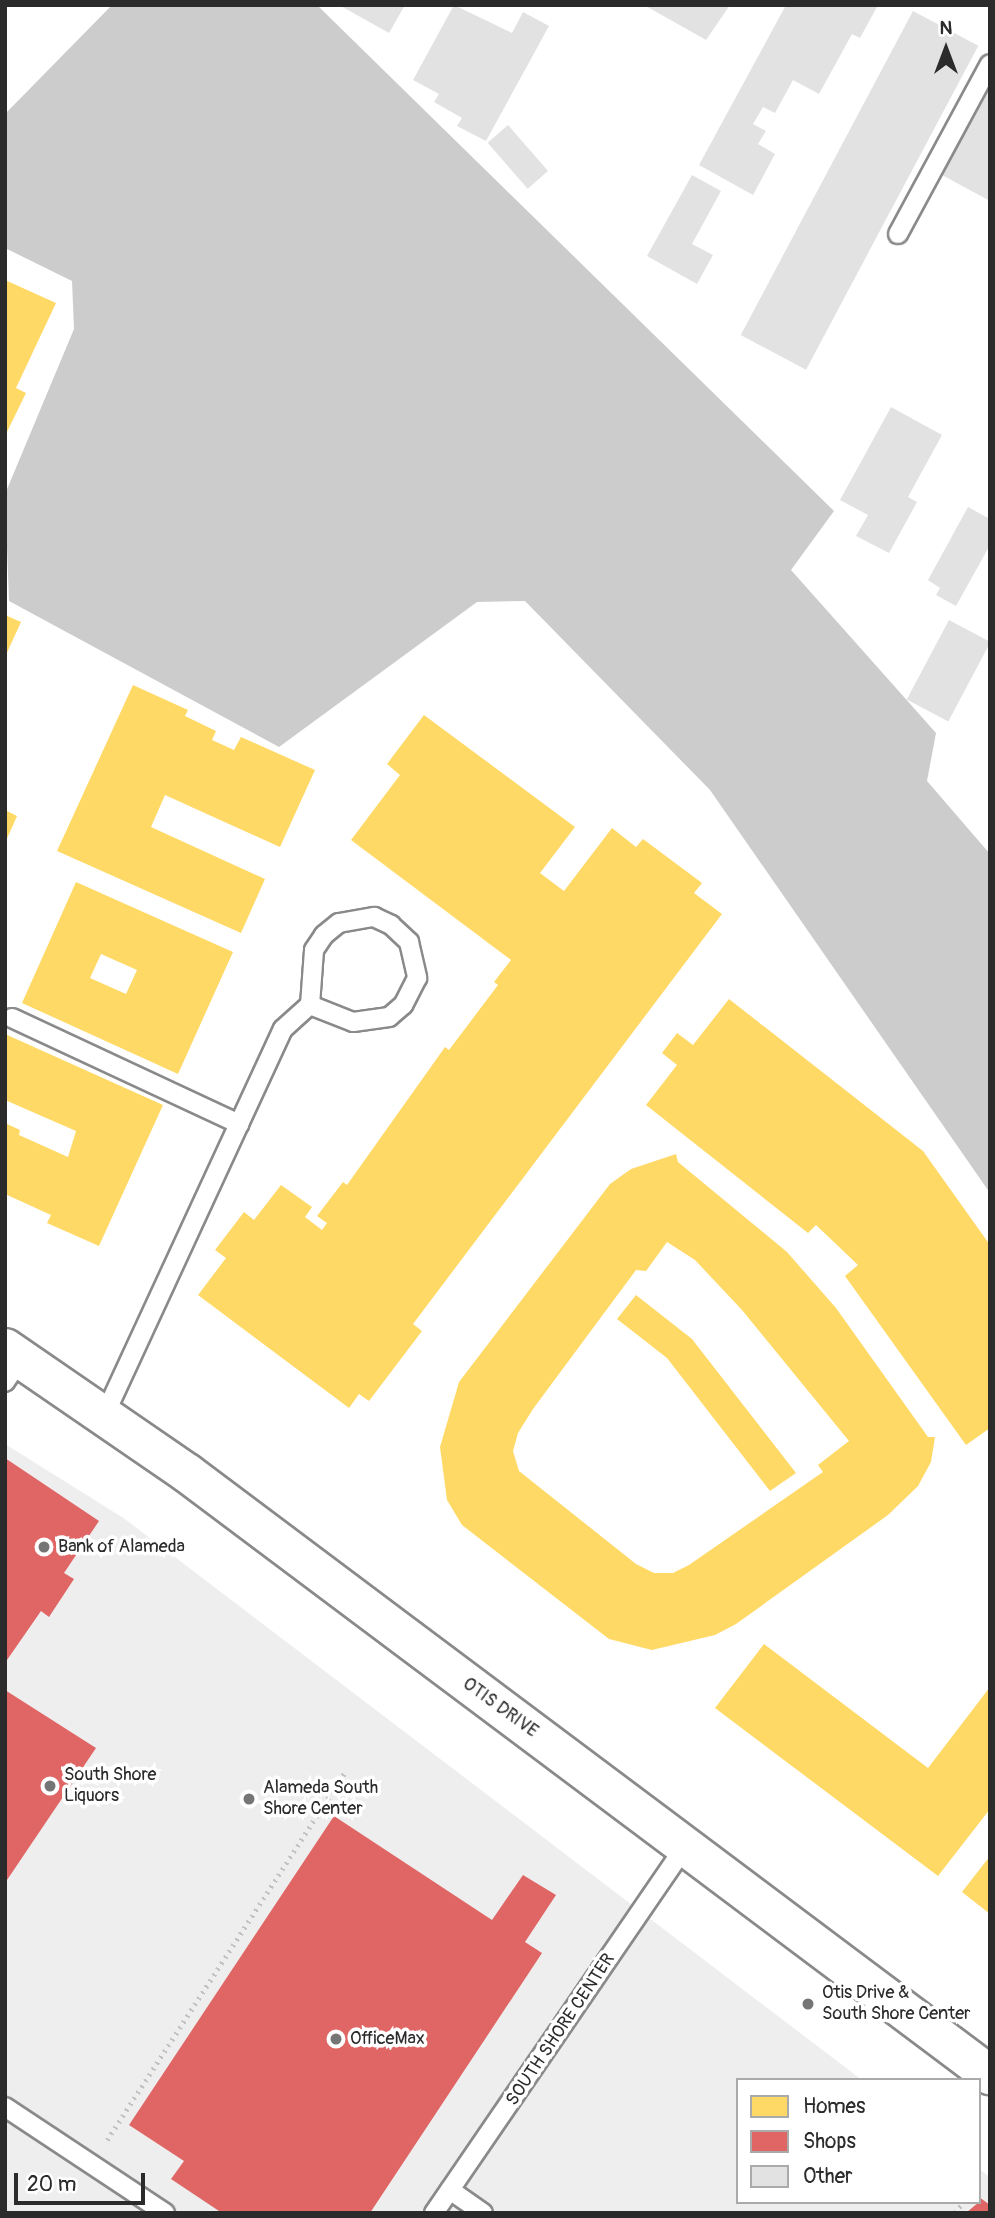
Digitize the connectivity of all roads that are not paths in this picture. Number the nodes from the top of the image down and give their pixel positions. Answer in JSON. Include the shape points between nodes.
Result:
{"nodes":[{"id":1,"x":990,"y":64,"type":"edge"},
{"id":2,"x":898,"y":234,"type":"dead end"},
{"id":3,"x":310,"y":1005,"type":"junction"},
{"id":4,"x":12,"y":1018,"type":"dead end"},
{"id":5,"x":239,"y":1125,"type":"junction"},
{"id":6,"x":10,"y":1362,"type":"edge"},
{"id":7,"x":104,"y":1414,"type":"junction"},
{"id":8,"x":685,"y":1846,"type":"junction"},
{"id":9,"x":990,"y":2075,"type":"edge"},
{"id":10,"x":5,"y":2107,"type":"edge"},
{"id":11,"x":450,"y":2190,"type":"junction"},
{"id":12,"x":165,"y":2213,"type":"edge"},
{"id":13,"x":434,"y":2213,"type":"edge"},
{"id":14,"x":483,"y":2213,"type":"edge"}],
"edges":[{"from":1,"to":2,"type":"lane"},
{"from":3,"to":3,"type":"lane","via":[[353,1022],[389,1017],[403,1005],[416,978],[409,942],[374,917],[339,923],[314,950]]},
{"from":3,"to":5,"type":"lane","via":[[283,1029]]},
{"from":4,"to":5,"type":"lane"},
{"from":5,"to":7,"type":"lane"},
{"from":6,"to":7,"type":"main road","name":"OTIS DRIVE"},
{"from":7,"to":8,"type":"main road","name":"OTIS DRIVE"},
{"from":8,"to":9,"type":"main road","name":"OTIS DRIVE"},
{"from":8,"to":11,"type":"lane","name":"SOUTH SHORE CENTER"},
{"from":10,"to":12,"type":"lane"},
{"from":11,"to":13,"type":"lane","name":"SOUTH SHORE CENTER"},
{"from":11,"to":14,"type":"lane"}]}
